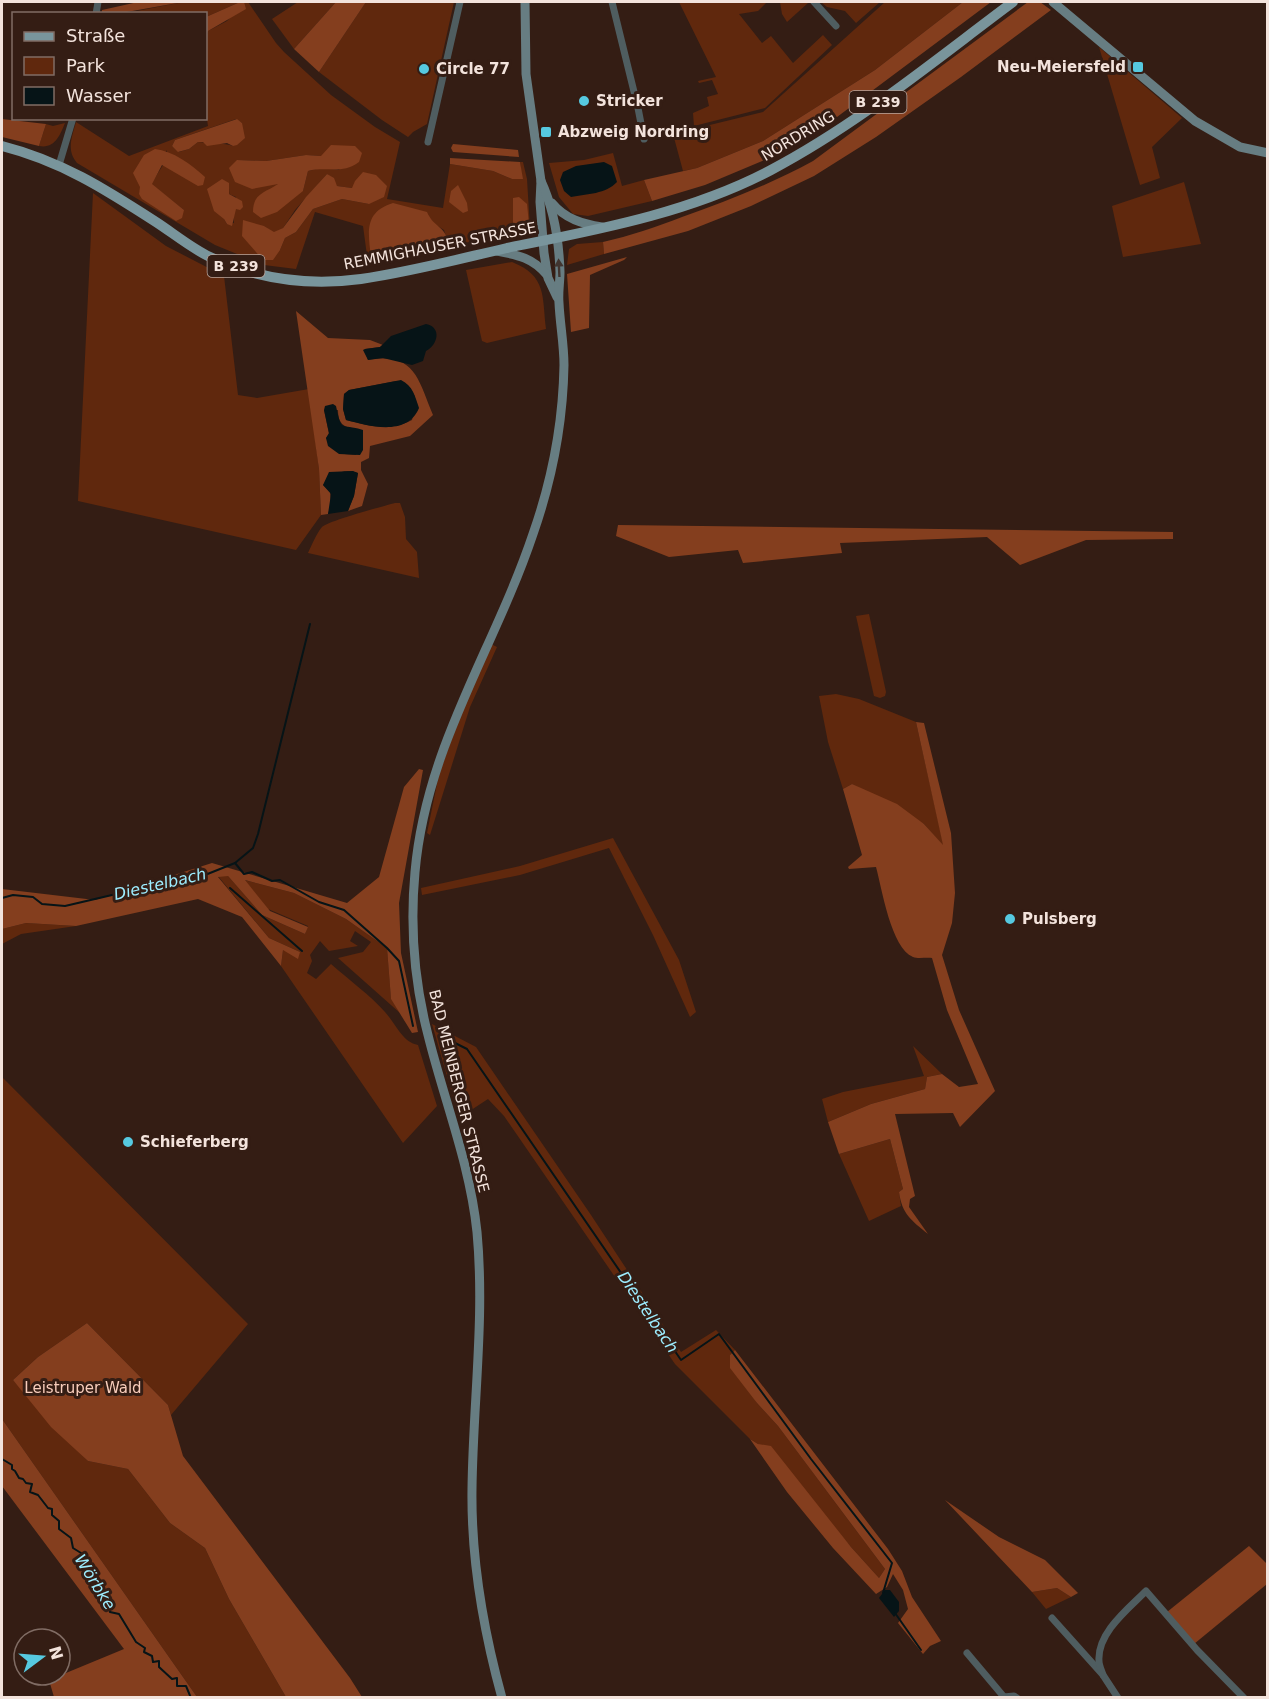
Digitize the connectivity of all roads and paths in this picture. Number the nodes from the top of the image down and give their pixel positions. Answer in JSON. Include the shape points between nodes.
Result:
{"nodes":[{"id":1,"x":460,"y":2,"type":"edge"},
{"id":2,"x":525,"y":2,"type":"edge"},
{"id":3,"x":612,"y":2,"type":"edge"},
{"id":4,"x":814,"y":2,"type":"edge"},
{"id":5,"x":1013,"y":2,"type":"edge"},
{"id":6,"x":1054,"y":3,"type":"edge"},
{"id":7,"x":836,"y":26,"type":"dead end"},
{"id":8,"x":72,"y":120,"type":"edge"},
{"id":9,"x":644,"y":139,"type":"dead end"},
{"id":10,"x":428,"y":142,"type":"dead end"},
{"id":11,"x":2,"y":147,"type":"edge"},
{"id":12,"x":1268,"y":153,"type":"edge"},
{"id":13,"x":59,"y":165,"type":"junction"},
{"id":14,"x":541,"y":181,"type":"junction"},
{"id":15,"x":550,"y":201,"type":"junction"},
{"id":16,"x":602,"y":227,"type":"junction"},
{"id":17,"x":557,"y":238,"type":"junction"},
{"id":18,"x":543,"y":241,"type":"junction"},
{"id":19,"x":497,"y":251,"type":"junction"},
{"id":20,"x":549,"y":278,"type":"junction"},
{"id":21,"x":558,"y":299,"type":"junction"},
{"id":22,"x":1052,"y":1618,"type":"dead end"},
{"id":23,"x":967,"y":1653,"type":"dead end"},
{"id":24,"x":1103,"y":1675,"type":"junction"},
{"id":25,"x":1004,"y":1697,"type":"edge"},
{"id":26,"x":502,"y":1698,"type":"edge"},
{"id":27,"x":1017,"y":1698,"type":"edge"},
{"id":28,"x":1118,"y":1698,"type":"edge"},
{"id":29,"x":1244,"y":1698,"type":"edge"}],
"edges":[{"from":1,"to":10,"type":"street"},
{"from":2,"to":14,"type":"street","name":"BAD MEINBERGER STRASSE","via":[[526,74]]},
{"from":3,"to":9,"type":"street"},
{"from":4,"to":7,"type":"street"},
{"from":5,"to":16,"type":"main road","name":"NORDRING","number":"B 239","via":[[853,120],[770,171],[687,205]]},
{"from":6,"to":12,"type":"street","via":[[1195,122],[1240,147]]},
{"from":8,"to":13,"type":"street"},
{"from":11,"to":13,"type":"main road","name":"REMMIGHAUSER STRASSE","number":"B 239"},
{"from":13,"to":19,"type":"main road","name":"REMMIGHAUSER STRASSE","number":"B 239","via":[[102,187],[209,256],[258,274],[339,282]]},
{"from":14,"to":15,"type":"street","name":"BAD MEINBERGER STRASSE"},
{"from":14,"to":18,"type":"street","name":"BAD MEINBERGER STRASSE"},
{"from":15,"to":16,"type":"street","via":[[569,217]]},
{"from":15,"to":17,"type":"street","name":"BAD MEINBERGER STRASSE"},
{"from":16,"to":17,"type":"main road","number":"B 239"},
{"from":17,"to":18,"type":"main road","name":"REMMIGHAUSER STRASSE","number":"B 239"},
{"from":21,"to":17,"type":"street","name":"BAD MEINBERGER STRASSE","one_way":true},
{"from":18,"to":19,"type":"main road","name":"REMMIGHAUSER STRASSE","number":"B 239"},
{"from":18,"to":20,"type":"street","name":"BAD MEINBERGER STRASSE"},
{"from":19,"to":20,"type":"street","via":[[534,262]]},
{"from":20,"to":21,"type":"street","name":"BAD MEINBERGER STRASSE"},
{"from":21,"to":26,"type":"street","name":"BAD MEINBERGER STRASSE","via":[[564,363],[550,475],[534,534],[435,768],[419,834],[412,908],[421,1007],[461,1150],[476,1227],[480,1294],[472,1527],[481,1606]]},
{"from":22,"to":24,"type":"street"},
{"from":23,"to":25,"type":"street"},
{"from":24,"to":28,"type":"street"},
{"from":24,"to":29,"type":"street","via":[[1098,1661],[1111,1625],[1146,1592]]},
{"from":25,"to":27,"type":"street"}]}
